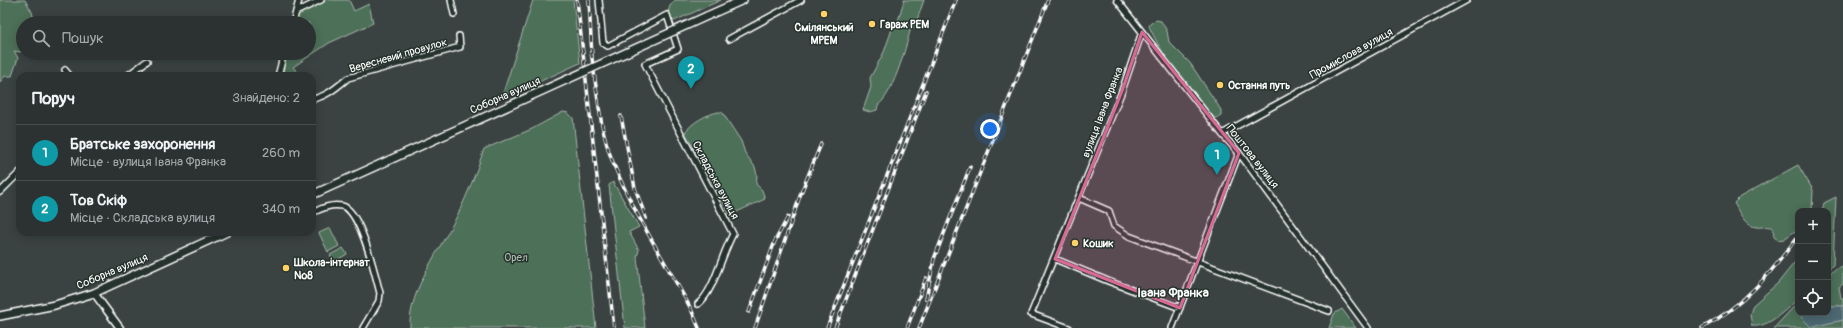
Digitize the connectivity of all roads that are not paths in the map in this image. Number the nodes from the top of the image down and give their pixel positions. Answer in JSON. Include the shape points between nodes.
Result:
{"nodes":[{"id":1,"x":299,"y":0,"type":"edge"},
{"id":2,"x":321,"y":0,"type":"edge"},
{"id":3,"x":450,"y":0,"type":"edge"},
{"id":4,"x":599,"y":0,"type":"edge"},
{"id":5,"x":743,"y":0,"type":"edge"},
{"id":6,"x":800,"y":0,"type":"edge"},
{"id":7,"x":1118,"y":0,"type":"edge"},
{"id":8,"x":1467,"y":0,"type":"edge"},
{"id":9,"x":296,"y":12,"type":"junction"},
{"id":10,"x":454,"y":14,"type":"dead end"},
{"id":11,"x":295,"y":16,"type":"edge"},
{"id":12,"x":1142,"y":32,"type":"junction"},
{"id":13,"x":459,"y":36,"type":"dead end"},
{"id":14,"x":729,"y":39,"type":"dead end"},
{"id":15,"x":282,"y":60,"type":"edge"},
{"id":16,"x":147,"y":61,"type":"dead end"},
{"id":17,"x":133,"y":72,"type":"edge"},
{"id":18,"x":279,"y":72,"type":"edge"},
{"id":19,"x":316,"y":98,"type":"edge"},
{"id":20,"x":1222,"y":134,"type":"junction"},
{"id":21,"x":1239,"y":153,"type":"junction"},
{"id":22,"x":16,"y":176,"type":"edge"},
{"id":23,"x":0,"y":192,"type":"edge"},
{"id":24,"x":316,"y":194,"type":"edge"},
{"id":25,"x":1079,"y":198,"type":"junction"},
{"id":26,"x":316,"y":211,"type":"edge"},
{"id":27,"x":210,"y":236,"type":"edge"},
{"id":28,"x":1055,"y":258,"type":"junction"},
{"id":29,"x":1198,"y":261,"type":"junction"},
{"id":30,"x":94,"y":293,"type":"junction"},
{"id":31,"x":698,"y":304,"type":"dead end"},
{"id":32,"x":1180,"y":308,"type":"junction"},
{"id":33,"x":1329,"y":311,"type":"dead end"},
{"id":34,"x":0,"y":316,"type":"edge"},
{"id":35,"x":120,"y":328,"type":"edge"},
{"id":36,"x":363,"y":328,"type":"edge"},
{"id":37,"x":1069,"y":328,"type":"edge"},
{"id":38,"x":1172,"y":328,"type":"edge"},
{"id":39,"x":1368,"y":328,"type":"edge"}],
"edges":[{"from":1,"to":9,"type":"street"},
{"from":2,"to":9,"type":"street"},
{"from":3,"to":10,"type":"street"},
{"from":4,"to":31,"type":"street","name":"Складська вулиця","via":[[603,43],[608,46],[666,15],[678,49],[645,64],[734,234],[727,244],[706,295]]},
{"from":5,"to":24,"type":"main road","name":"Соборна вулиця","bridge":true},
{"from":6,"to":14,"type":"street"},
{"from":7,"to":12,"type":"street","name":"Поштова вулиця"},
{"from":8,"to":20,"type":"street","name":"Промислова вулиця"},
{"from":9,"to":11,"type":"street"},
{"from":12,"to":20,"type":"street","name":"Поштова вулиця"},
{"from":12,"to":25,"type":"street","name":"вулиця Івана Франка","via":[[1122,91]]},
{"from":13,"to":19,"type":"street","name":"Вересневий провулок","via":[[460,47],[348,78],[334,90]]},
{"from":15,"to":18,"type":"street"},
{"from":16,"to":17,"type":"street"},
{"from":20,"to":21,"type":"street","name":"Поштова вулиця"},
{"from":21,"to":29,"type":"street"},
{"from":21,"to":39,"type":"street","name":"Поштова вулиця"},
{"from":22,"to":23,"type":"street"},
{"from":25,"to":28,"type":"street","name":"вулиця Івана Франка"},
{"from":25,"to":29,"type":"street","via":[[1109,211],[1114,226],[1129,236]]},
{"from":26,"to":36,"type":"street","via":[[326,206],[347,208],[352,212],[364,238],[380,293],[379,302]]},
{"from":27,"to":30,"type":"main road","name":"Соборна вулиця"},
{"from":28,"to":32,"type":"street"},
{"from":28,"to":37,"type":"street","name":"вулиця Івана Франка","via":[[1031,314]]},
{"from":29,"to":32,"type":"street"},
{"from":29,"to":33,"type":"street"},
{"from":30,"to":34,"type":"main road","name":"Соборна вулиця","via":[[55,305]]},
{"from":30,"to":35,"type":"street"},
{"from":32,"to":38,"type":"street"}]}
